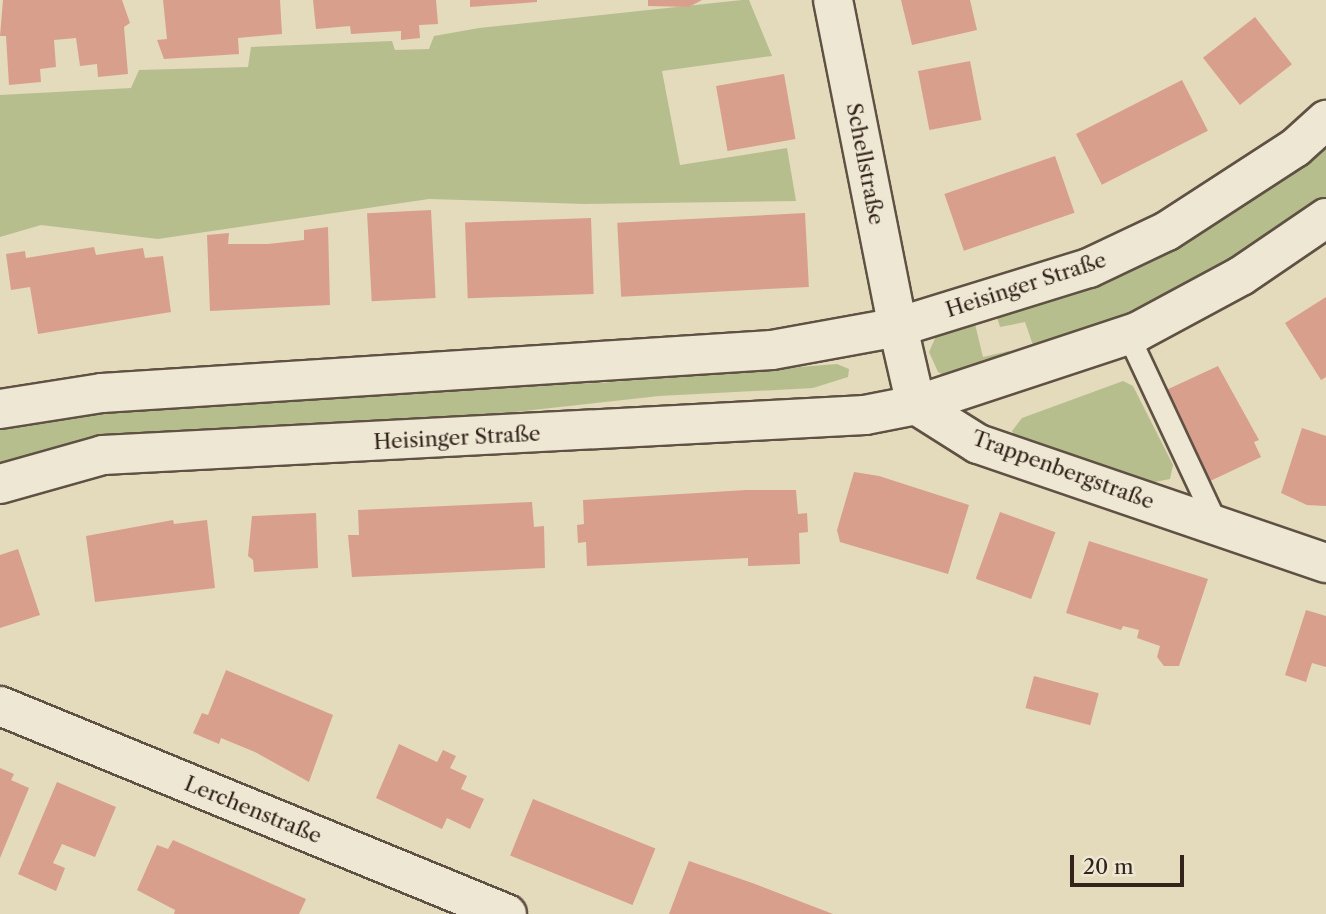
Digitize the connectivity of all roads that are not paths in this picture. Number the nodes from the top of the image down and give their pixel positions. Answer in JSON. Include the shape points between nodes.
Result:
{"nodes":[{"id":1,"x":833,"y":0,"type":"edge"},
{"id":2,"x":1326,"y":120,"type":"edge"},
{"id":3,"x":1326,"y":218,"type":"edge"},
{"id":4,"x":898,"y":327,"type":"junction"},
{"id":5,"x":1128,"y":335,"type":"junction"},
{"id":6,"x":916,"y":405,"type":"junction"},
{"id":7,"x":0,"y":410,"type":"edge"},
{"id":8,"x":0,"y":484,"type":"edge"},
{"id":9,"x":1216,"y":523,"type":"junction"},
{"id":10,"x":1326,"y":563,"type":"edge"},
{"id":11,"x":0,"y":706,"type":"edge"},
{"id":12,"x":507,"y":914,"type":"edge"}],
"edges":[{"from":1,"to":4,"type":"main road","name":"Schellstraße"},
{"from":2,"to":4,"type":"main road","name":"Heisinger Straße","via":[[1295,148],[1167,231],[1134,247],[1090,268]]},
{"from":3,"to":5,"type":"main road","name":"Heisinger Straße","via":[[1241,276]]},
{"from":4,"to":6,"type":"main road"},
{"from":4,"to":7,"type":"main road","name":"Heisinger Straße","via":[[772,350],[102,393]]},
{"from":5,"to":6,"type":"main road","name":"Heisinger Straße"},
{"from":5,"to":9,"type":"lane"},
{"from":6,"to":8,"type":"main road","name":"Heisinger Straße","via":[[852,416],[103,455]]},
{"from":6,"to":9,"type":"main road","name":"Trappenbergstraße","via":[[978,444]]},
{"from":9,"to":10,"type":"main road","name":"Trappenbergstraße"},
{"from":11,"to":12,"type":"main road","name":"Lerchenstraße"}]}
